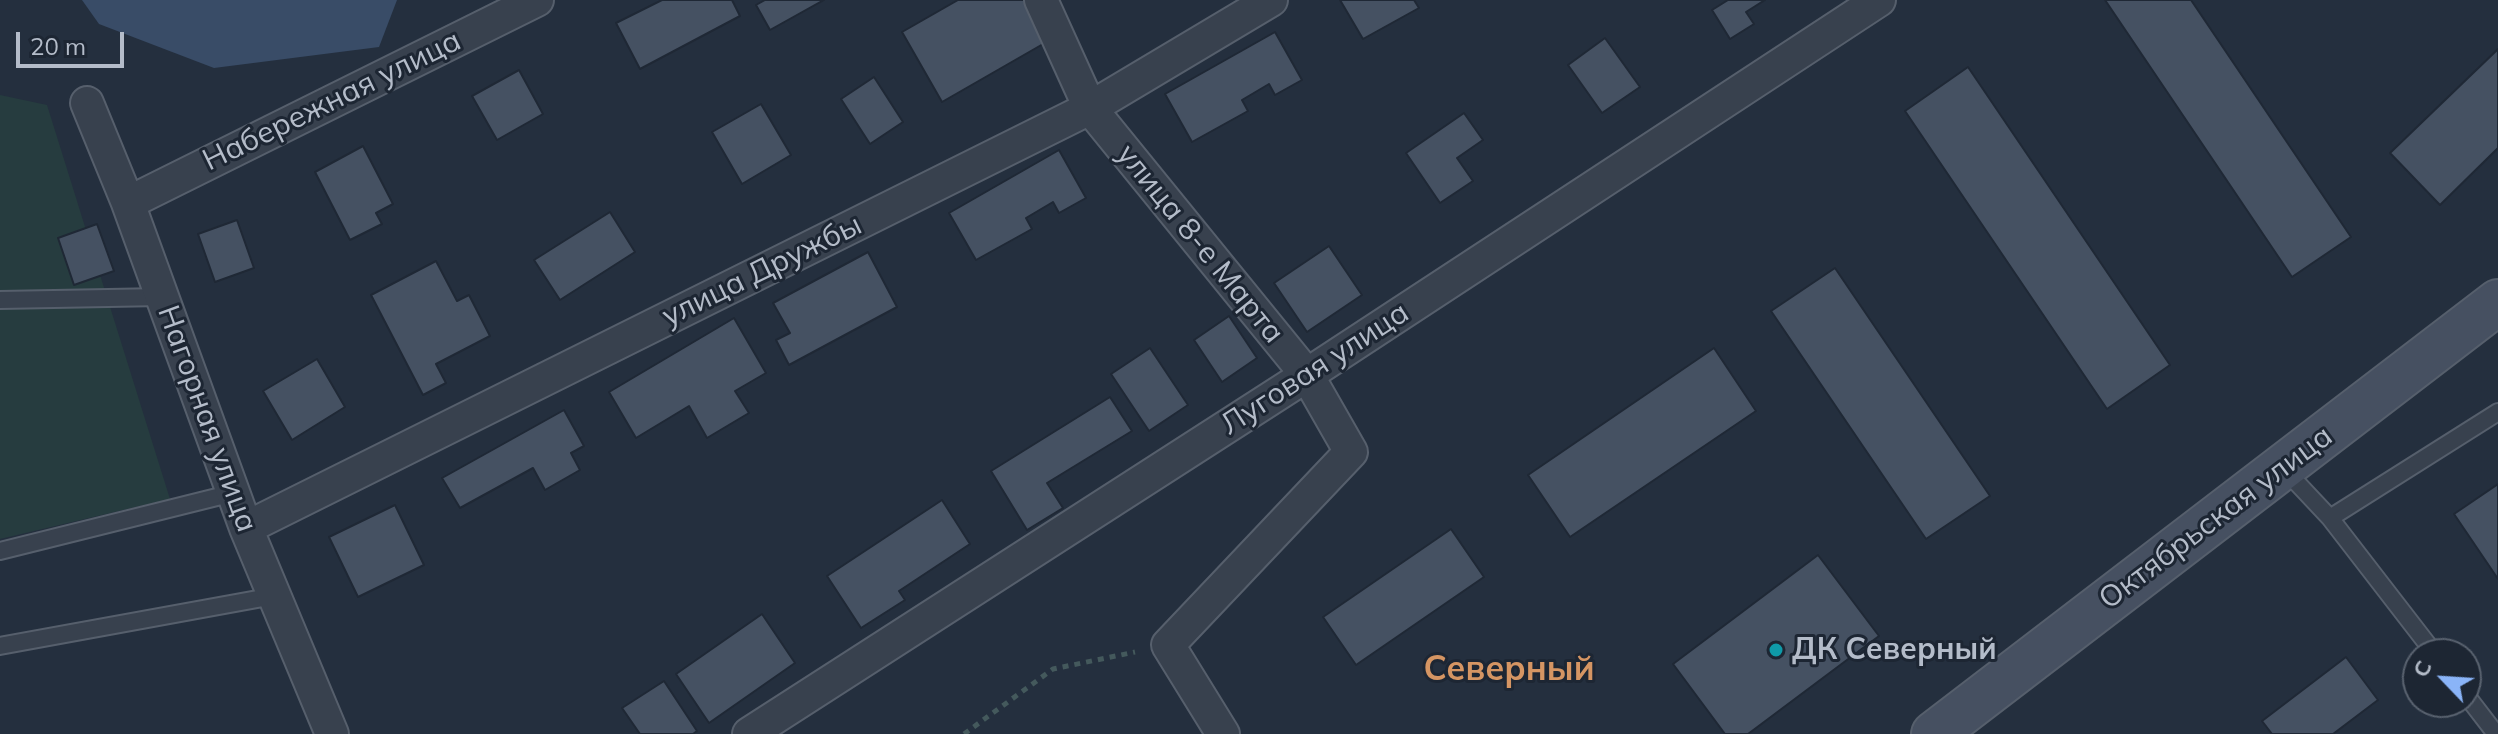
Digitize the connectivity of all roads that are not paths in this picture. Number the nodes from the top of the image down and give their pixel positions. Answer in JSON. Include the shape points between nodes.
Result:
{"nodes":[{"id":1,"x":537,"y":0,"type":"edge"},
{"id":2,"x":1041,"y":0,"type":"edge"},
{"id":3,"x":1271,"y":0,"type":"edge"},
{"id":4,"x":1879,"y":0,"type":"edge"},
{"id":5,"x":87,"y":103,"type":"dead end"},
{"id":6,"x":1090,"y":108,"type":"junction"},
{"id":7,"x":128,"y":203,"type":"junction"},
{"id":8,"x":162,"y":297,"type":"junction"},
{"id":9,"x":0,"y":300,"type":"edge"},
{"id":10,"x":2498,"y":302,"type":"edge"},
{"id":11,"x":1307,"y":375,"type":"junction"},
{"id":12,"x":2498,"y":412,"type":"edge"},
{"id":13,"x":2283,"y":468,"type":"junction"},
{"id":14,"x":233,"y":493,"type":"junction"},
{"id":15,"x":2330,"y":518,"type":"junction"},
{"id":16,"x":246,"y":528,"type":"junction"},
{"id":17,"x":0,"y":551,"type":"edge"},
{"id":18,"x":274,"y":596,"type":"junction"},
{"id":19,"x":2423,"y":638,"type":"edge"},
{"id":20,"x":0,"y":646,"type":"edge"},
{"id":21,"x":2482,"y":716,"type":"edge"},
{"id":22,"x":332,"y":734,"type":"edge"},
{"id":23,"x":749,"y":734,"type":"edge"},
{"id":24,"x":1223,"y":734,"type":"edge"},
{"id":25,"x":1934,"y":734,"type":"edge"},
{"id":26,"x":2496,"y":734,"type":"edge"}],
"edges":[{"from":1,"to":7,"type":"street","name":"Набережная улица"},
{"from":2,"to":6,"type":"street","name":"улица 8-е Марта"},
{"from":3,"to":6,"type":"street","name":"улица Дружбы"},
{"from":4,"to":11,"type":"street","name":"Луговая улица"},
{"from":5,"to":7,"type":"street","name":"Нагорная улица"},
{"from":6,"to":11,"type":"street","name":"улица 8-е Марта"},
{"from":6,"to":16,"type":"street","name":"улица Дружбы"},
{"from":7,"to":8,"type":"street","name":"Нагорная улица"},
{"from":8,"to":9,"type":"lane"},
{"from":8,"to":14,"type":"street","name":"Нагорная улица"},
{"from":10,"to":13,"type":"street","name":"Октябрьская улица"},
{"from":11,"to":23,"type":"street","name":"Луговая улица"},
{"from":11,"to":24,"type":"street","name":"улица 8-е Марта","via":[[1351,452],[1168,645]]},
{"from":12,"to":15,"type":"lane"},
{"from":13,"to":15,"type":"lane"},
{"from":13,"to":25,"type":"street","name":"Октябрьская улица"},
{"from":14,"to":16,"type":"street","name":"Нагорная улица"},
{"from":14,"to":17,"type":"lane"},
{"from":15,"to":19,"type":"lane"},
{"from":16,"to":18,"type":"street","name":"Нагорная улица"},
{"from":18,"to":20,"type":"lane"},
{"from":18,"to":22,"type":"street","name":"Нагорная улица"},
{"from":21,"to":26,"type":"lane"}]}
